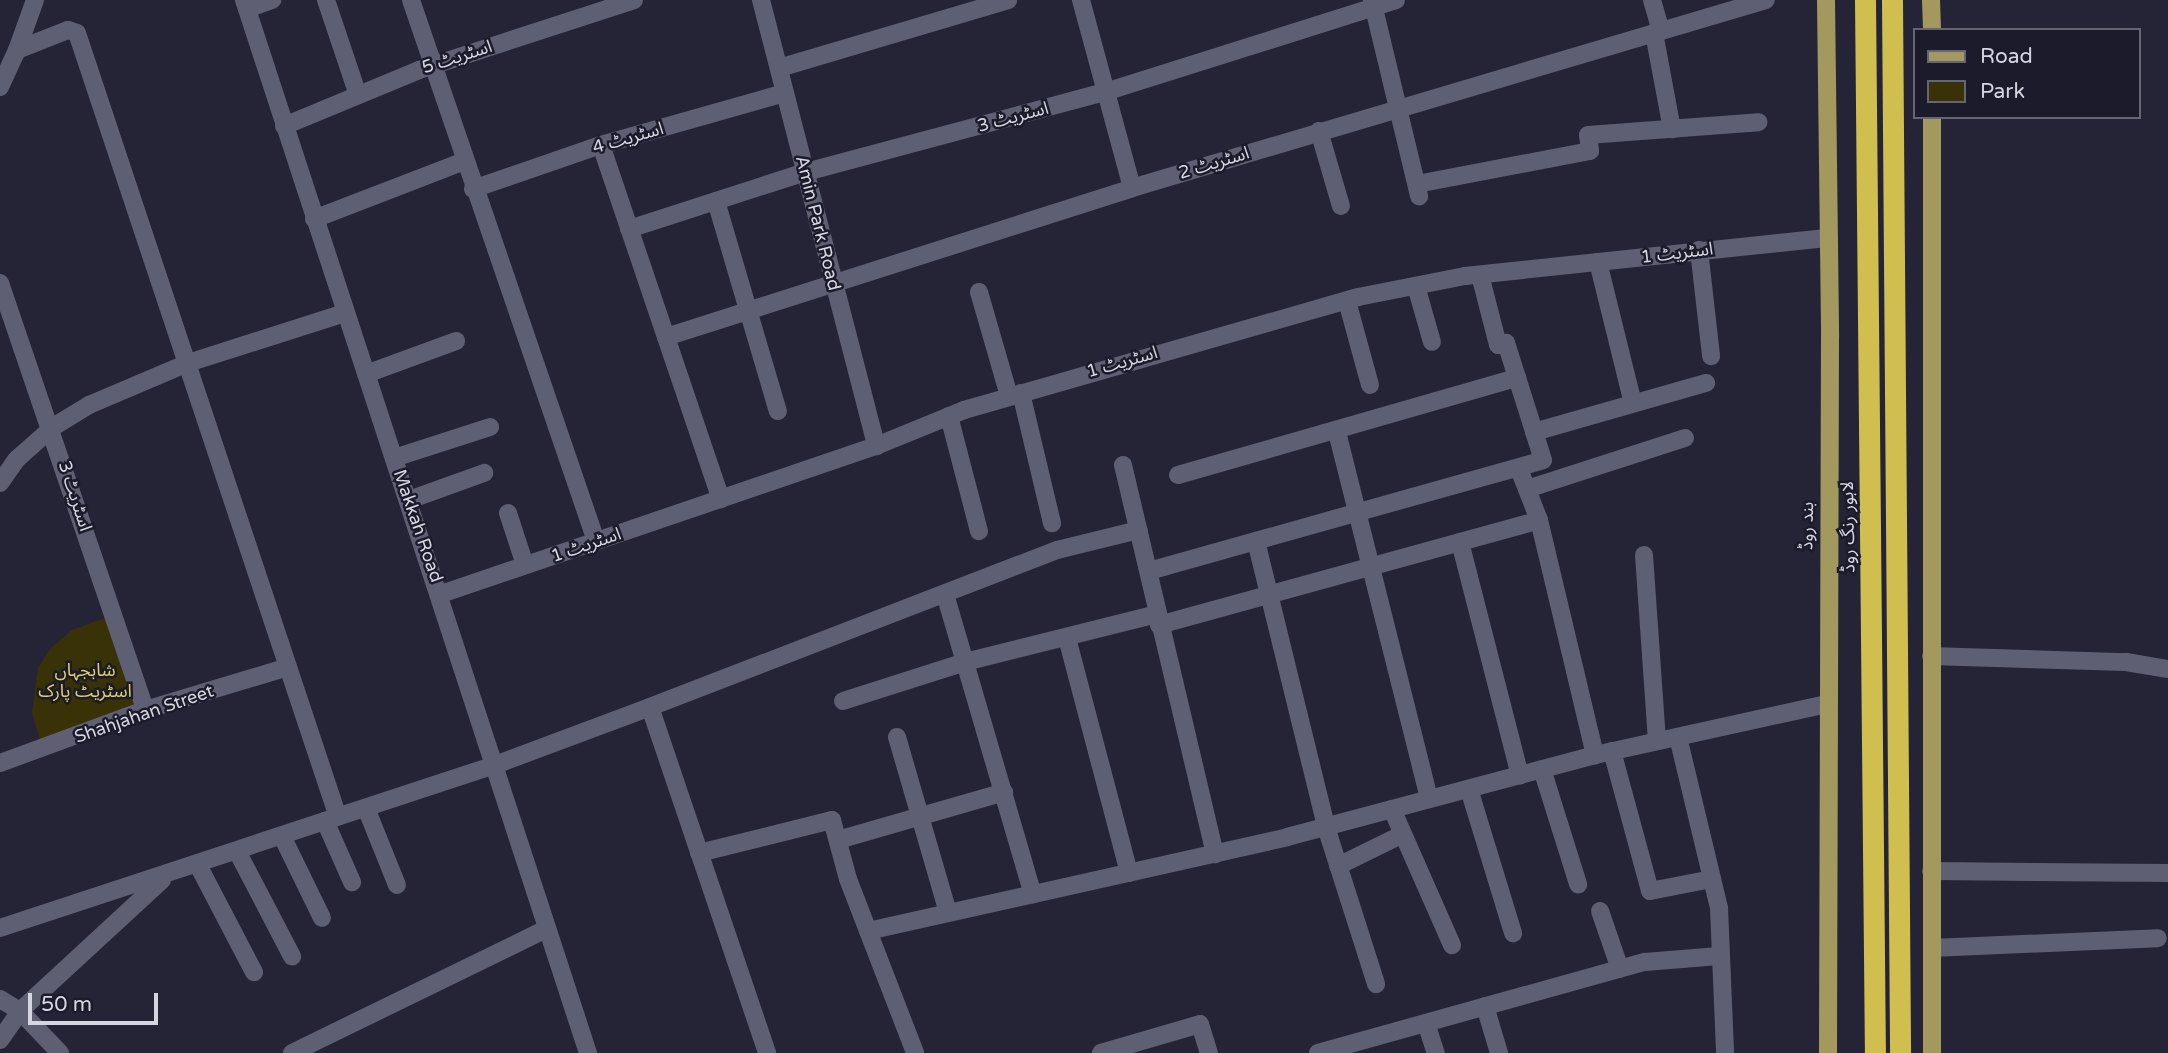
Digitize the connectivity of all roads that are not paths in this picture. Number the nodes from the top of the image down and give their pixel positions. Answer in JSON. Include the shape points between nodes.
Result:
{"nodes":[{"id":1,"x":35,"y":0,"type":"edge"},
{"id":2,"x":272,"y":0,"type":"edge"},
{"id":3,"x":326,"y":0,"type":"edge"},
{"id":4,"x":411,"y":0,"type":"edge"},
{"id":5,"x":632,"y":0,"type":"edge"},
{"id":6,"x":761,"y":0,"type":"edge"},
{"id":7,"x":1008,"y":0,"type":"edge"},
{"id":8,"x":1080,"y":0,"type":"edge"},
{"id":9,"x":1396,"y":0,"type":"edge"},
{"id":10,"x":1651,"y":0,"type":"edge"},
{"id":11,"x":1766,"y":0,"type":"edge"},
{"id":12,"x":1826,"y":0,"type":"edge"},
{"id":13,"x":1865,"y":0,"type":"edge"},
{"id":14,"x":1892,"y":0,"type":"edge"},
{"id":15,"x":1931,"y":0,"type":"edge"},
{"id":16,"x":1373,"y":3,"type":"edge"},
{"id":17,"x":245,"y":5,"type":"edge"},
{"id":18,"x":1932,"y":28,"type":"edge"},
{"id":19,"x":1658,"y":32,"type":"junction"},
{"id":20,"x":17,"y":50,"type":"junction"},
{"id":21,"x":433,"y":65,"type":"junction"},
{"id":22,"x":779,"y":68,"type":"junction"},
{"id":23,"x":0,"y":87,"type":"edge"},
{"id":24,"x":1105,"y":92,"type":"junction"},
{"id":25,"x":785,"y":93,"type":"junction"},
{"id":26,"x":358,"y":95,"type":"junction"},
{"id":27,"x":1400,"y":107,"type":"junction"},
{"id":28,"x":1932,"y":119,"type":"edge"},
{"id":29,"x":1759,"y":122,"type":"dead end"},
{"id":30,"x":284,"y":126,"type":"junction"},
{"id":31,"x":1672,"y":129,"type":"junction"},
{"id":32,"x":1319,"y":131,"type":"junction"},
{"id":33,"x":601,"y":145,"type":"junction"},
{"id":34,"x":464,"y":161,"type":"junction"},
{"id":35,"x":806,"y":173,"type":"junction"},
{"id":36,"x":1132,"y":188,"type":"junction"},
{"id":37,"x":473,"y":189,"type":"junction"},
{"id":38,"x":716,"y":201,"type":"junction"},
{"id":39,"x":1342,"y":206,"type":"dead end"},
{"id":40,"x":314,"y":219,"type":"junction"},
{"id":41,"x":629,"y":229,"type":"junction"},
{"id":42,"x":1829,"y":238,"type":"junction"},
{"id":43,"x":1699,"y":250,"type":"junction"},
{"id":44,"x":1598,"y":262,"type":"junction"},
{"id":45,"x":1480,"y":275,"type":"junction"},
{"id":46,"x":834,"y":283,"type":"junction"},
{"id":47,"x":1416,"y":286,"type":"junction"},
{"id":48,"x":1,"y":289,"type":"edge"},
{"id":49,"x":979,"y":292,"type":"dead end"},
{"id":50,"x":1347,"y":300,"type":"junction"},
{"id":51,"x":747,"y":311,"type":"junction"},
{"id":52,"x":345,"y":313,"type":"junction"},
{"id":53,"x":666,"y":337,"type":"junction"},
{"id":54,"x":456,"y":341,"type":"dead end"},
{"id":55,"x":1432,"y":342,"type":"dead end"},
{"id":56,"x":1711,"y":356,"type":"dead end"},
{"id":57,"x":188,"y":363,"type":"junction"},
{"id":58,"x":366,"y":374,"type":"junction"},
{"id":59,"x":1517,"y":378,"type":"junction"},
{"id":60,"x":1706,"y":383,"type":"dead end"},
{"id":61,"x":1370,"y":385,"type":"dead end"},
{"id":62,"x":1015,"y":394,"type":"junction"},
{"id":63,"x":1633,"y":403,"type":"junction"},
{"id":64,"x":778,"y":411,"type":"dead end"},
{"id":65,"x":949,"y":416,"type":"junction"},
{"id":66,"x":53,"y":427,"type":"junction"},
{"id":67,"x":489,"y":427,"type":"dead end"},
{"id":68,"x":1337,"y":432,"type":"junction"},
{"id":69,"x":1534,"y":432,"type":"junction"},
{"id":70,"x":1685,"y":438,"type":"dead end"},
{"id":71,"x":876,"y":446,"type":"junction"},
{"id":72,"x":394,"y":458,"type":"junction"},
{"id":73,"x":1123,"y":465,"type":"dead end"},
{"id":74,"x":1518,"y":469,"type":"junction"},
{"id":75,"x":484,"y":473,"type":"dead end"},
{"id":76,"x":1178,"y":475,"type":"dead end"},
{"id":77,"x":0,"y":483,"type":"edge"},
{"id":78,"x":1527,"y":489,"type":"junction"},
{"id":79,"x":721,"y":499,"type":"junction"},
{"id":80,"x":409,"y":500,"type":"junction"},
{"id":81,"x":508,"y":513,"type":"dead end"},
{"id":82,"x":1357,"y":514,"type":"junction"},
{"id":83,"x":1539,"y":520,"type":"junction"},
{"id":84,"x":1052,"y":523,"type":"dead end"},
{"id":85,"x":1139,"y":530,"type":"junction"},
{"id":86,"x":979,"y":531,"type":"dead end"},
{"id":87,"x":596,"y":541,"type":"junction"},
{"id":88,"x":1256,"y":541,"type":"junction"},
{"id":89,"x":1460,"y":542,"type":"junction"},
{"id":90,"x":1644,"y":555,"type":"dead end"},
{"id":91,"x":525,"y":565,"type":"junction"},
{"id":92,"x":1371,"y":567,"type":"junction"},
{"id":93,"x":1149,"y":571,"type":"junction"},
{"id":94,"x":441,"y":594,"type":"junction"},
{"id":95,"x":945,"y":594,"type":"junction"},
{"id":96,"x":1269,"y":595,"type":"junction"},
{"id":97,"x":1158,"y":619,"type":"junction"},
{"id":98,"x":1067,"y":638,"type":"junction"},
{"id":99,"x":1931,"y":656,"type":"junction"},
{"id":100,"x":965,"y":662,"type":"junction"},
{"id":101,"x":288,"y":667,"type":"junction"},
{"id":102,"x":2168,"y":669,"type":"edge"},
{"id":103,"x":843,"y":701,"type":"dead end"},
{"id":104,"x":1827,"y":704,"type":"junction"},
{"id":105,"x":650,"y":707,"type":"junction"},
{"id":106,"x":145,"y":710,"type":"junction"},
{"id":107,"x":897,"y":737,"type":"dead end"},
{"id":108,"x":1678,"y":737,"type":"junction"},
{"id":109,"x":1657,"y":741,"type":"junction"},
{"id":110,"x":1604,"y":753,"type":"junction"},
{"id":111,"x":0,"y":763,"type":"edge"},
{"id":112,"x":495,"y":765,"type":"junction"},
{"id":113,"x":1542,"y":769,"type":"junction"},
{"id":114,"x":1520,"y":775,"type":"junction"},
{"id":115,"x":1469,"y":789,"type":"junction"},
{"id":116,"x":1004,"y":792,"type":"junction"},
{"id":117,"x":1429,"y":799,"type":"junction"},
{"id":118,"x":366,"y":808,"type":"junction"},
{"id":119,"x":1392,"y":810,"type":"junction"},
{"id":120,"x":920,"y":816,"type":"junction"},
{"id":121,"x":331,"y":819,"type":"junction"},
{"id":122,"x":1326,"y":827,"type":"junction"},
{"id":123,"x":1403,"y":834,"type":"junction"},
{"id":124,"x":282,"y":836,"type":"junction"},
{"id":125,"x":838,"y":839,"type":"junction"},
{"id":126,"x":237,"y":851,"type":"junction"},
{"id":127,"x":699,"y":853,"type":"junction"},
{"id":128,"x":1215,"y":854,"type":"junction"},
{"id":129,"x":198,"y":865,"type":"junction"},
{"id":130,"x":1339,"y":866,"type":"junction"},
{"id":131,"x":1931,"y":872,"type":"junction"},
{"id":132,"x":1129,"y":873,"type":"junction"},
{"id":133,"x":2168,"y":873,"type":"edge"},
{"id":134,"x":167,"y":876,"type":"junction"},
{"id":135,"x":1713,"y":880,"type":"junction"},
{"id":136,"x":352,"y":882,"type":"dead end"},
{"id":137,"x":1578,"y":884,"type":"dead end"},
{"id":138,"x":397,"y":885,"type":"dead end"},
{"id":139,"x":1033,"y":894,"type":"junction"},
{"id":140,"x":1600,"y":911,"type":"dead end"},
{"id":141,"x":948,"y":913,"type":"junction"},
{"id":142,"x":322,"y":919,"type":"dead end"},
{"id":143,"x":0,"y":928,"type":"edge"},
{"id":144,"x":546,"y":929,"type":"junction"},
{"id":145,"x":868,"y":931,"type":"junction"},
{"id":146,"x":1513,"y":933,"type":"dead end"},
{"id":147,"x":2158,"y":938,"type":"dead end"},
{"id":148,"x":1452,"y":945,"type":"dead end"},
{"id":149,"x":1931,"y":947,"type":"junction"},
{"id":150,"x":292,"y":956,"type":"dead end"},
{"id":151,"x":1719,"y":956,"type":"junction"},
{"id":152,"x":1620,"y":969,"type":"junction"},
{"id":153,"x":254,"y":972,"type":"dead end"},
{"id":154,"x":1376,"y":984,"type":"dead end"},
{"id":155,"x":0,"y":999,"type":"edge"},
{"id":156,"x":1485,"y":1006,"type":"junction"},
{"id":157,"x":20,"y":1011,"type":"junction"},
{"id":158,"x":1426,"y":1023,"type":"junction"},
{"id":159,"x":0,"y":1040,"type":"edge"},
{"id":160,"x":1343,"y":1050,"type":"edge"},
{"id":161,"x":60,"y":1053,"type":"edge"},
{"id":162,"x":292,"y":1053,"type":"edge"},
{"id":163,"x":588,"y":1053,"type":"edge"},
{"id":164,"x":766,"y":1053,"type":"edge"},
{"id":165,"x":915,"y":1053,"type":"edge"},
{"id":166,"x":1101,"y":1053,"type":"edge"},
{"id":167,"x":1209,"y":1053,"type":"edge"},
{"id":168,"x":1318,"y":1053,"type":"edge"},
{"id":169,"x":1436,"y":1053,"type":"edge"},
{"id":170,"x":1499,"y":1053,"type":"edge"},
{"id":171,"x":1725,"y":1053,"type":"edge"},
{"id":172,"x":1828,"y":1053,"type":"edge"},
{"id":173,"x":1875,"y":1053,"type":"edge"},
{"id":174,"x":1900,"y":1053,"type":"edge"},
{"id":175,"x":1932,"y":1053,"type":"edge"}],
"edges":[{"from":1,"to":20,"type":"street"},
{"from":2,"to":17,"type":"street"},
{"from":3,"to":26,"type":"street"},
{"from":4,"to":21,"type":"street"},
{"from":5,"to":21,"type":"street","name":"اسٹریٹ 5"},
{"from":6,"to":22,"type":"street","name":"Amin Park Road"},
{"from":7,"to":22,"type":"street"},
{"from":8,"to":24,"type":"street"},
{"from":9,"to":16,"type":"street","name":"اسٹریٹ 3"},
{"from":10,"to":19,"type":"street"},
{"from":11,"to":19,"type":"street","name":"اسٹریٹ 2"},
{"from":12,"to":42,"type":"main road","name":"بند روڈ"},
{"from":13,"to":173,"type":"highway","name":"لاہور رنگ روڈ"},
{"from":14,"to":174,"type":"highway"},
{"from":15,"to":18,"type":"main road"},
{"from":16,"to":24,"type":"street","name":"اسٹریٹ 3"},
{"from":16,"to":27,"type":"street"},
{"from":17,"to":30,"type":"street","name":"Makkah Road"},
{"from":19,"to":27,"type":"street","name":"اسٹریٹ 2"},
{"from":19,"to":31,"type":"street"},
{"from":20,"to":23,"type":"street"},
{"from":20,"to":57,"type":"street","via":[[68,30],[77,33]]},
{"from":21,"to":26,"type":"street","name":"اسٹریٹ 5"},
{"from":21,"to":34,"type":"street"},
{"from":22,"to":25,"type":"street","name":"Amin Park Road"},
{"from":24,"to":35,"type":"street","name":"اسٹریٹ 3"},
{"from":24,"to":36,"type":"street"},
{"from":25,"to":33,"type":"street","name":"اسٹریٹ 4"},
{"from":25,"to":35,"type":"street","name":"Amin Park Road"},
{"from":26,"to":30,"type":"street","name":"اسٹریٹ 5"},
{"from":27,"to":31,"type":"street","via":[[1418,190],[1590,151],[1588,135]]},
{"from":27,"to":32,"type":"street","name":"اسٹریٹ 2"},
{"from":28,"to":99,"type":"main road"},
{"from":29,"to":31,"type":"street"},
{"from":30,"to":40,"type":"street","name":"Makkah Road"},
{"from":32,"to":36,"type":"street","name":"اسٹریٹ 2"},
{"from":32,"to":39,"type":"street"},
{"from":33,"to":37,"type":"street","name":"اسٹریٹ 4"},
{"from":33,"to":41,"type":"street"},
{"from":34,"to":37,"type":"street"},
{"from":34,"to":40,"type":"street"},
{"from":35,"to":38,"type":"street","name":"اسٹریٹ 3"},
{"from":35,"to":46,"type":"street","name":"Amin Park Road"},
{"from":36,"to":46,"type":"street","name":"اسٹریٹ 2"},
{"from":37,"to":87,"type":"street"},
{"from":38,"to":41,"type":"street","name":"اسٹریٹ 3"},
{"from":38,"to":51,"type":"street"},
{"from":40,"to":52,"type":"street","name":"Makkah Road"},
{"from":41,"to":53,"type":"street"},
{"from":42,"to":43,"type":"street","name":"اسٹریٹ 1"},
{"from":42,"to":104,"type":"main road","name":"بند روڈ"},
{"from":43,"to":44,"type":"street","name":"اسٹریٹ 1"},
{"from":43,"to":56,"type":"street"},
{"from":44,"to":45,"type":"street","name":"اسٹریٹ 1"},
{"from":44,"to":63,"type":"street"},
{"from":45,"to":47,"type":"street","name":"اسٹریٹ 1"},
{"from":45,"to":59,"type":"street","via":[[1498,345],[1506,343]]},
{"from":46,"to":51,"type":"street","name":"اسٹریٹ 2"},
{"from":46,"to":71,"type":"street","name":"Amin Park Road"},
{"from":47,"to":50,"type":"street","name":"اسٹریٹ 1"},
{"from":47,"to":55,"type":"street"},
{"from":48,"to":66,"type":"street","name":"اسٹریٹ 3"},
{"from":49,"to":62,"type":"street"},
{"from":50,"to":61,"type":"street"},
{"from":50,"to":62,"type":"street","name":"اسٹریٹ 1"},
{"from":51,"to":53,"type":"street","name":"اسٹریٹ 2"},
{"from":51,"to":64,"type":"street"},
{"from":52,"to":57,"type":"street"},
{"from":52,"to":58,"type":"street","name":"Makkah Road"},
{"from":53,"to":79,"type":"street"},
{"from":54,"to":58,"type":"street"},
{"from":57,"to":66,"type":"street","via":[[100,400]]},
{"from":57,"to":101,"type":"street"},
{"from":58,"to":72,"type":"street","name":"Makkah Road"},
{"from":59,"to":68,"type":"street"},
{"from":59,"to":69,"type":"street"},
{"from":60,"to":63,"type":"street"},
{"from":62,"to":65,"type":"street","name":"اسٹریٹ 1"},
{"from":62,"to":84,"type":"street"},
{"from":63,"to":69,"type":"street"},
{"from":65,"to":71,"type":"street","name":"اسٹریٹ 1"},
{"from":65,"to":86,"type":"street"},
{"from":66,"to":77,"type":"street"},
{"from":66,"to":106,"type":"street","name":"اسٹریٹ 3"},
{"from":67,"to":72,"type":"street"},
{"from":68,"to":76,"type":"street"},
{"from":68,"to":82,"type":"street"},
{"from":69,"to":74,"type":"street","via":[[1543,460]]},
{"from":70,"to":78,"type":"street"},
{"from":71,"to":79,"type":"street","name":"اسٹریٹ 1"},
{"from":72,"to":80,"type":"street","name":"Makkah Road"},
{"from":73,"to":85,"type":"street"},
{"from":74,"to":78,"type":"street"},
{"from":74,"to":82,"type":"street"},
{"from":75,"to":80,"type":"street"},
{"from":78,"to":83,"type":"street"},
{"from":79,"to":87,"type":"street","name":"اسٹریٹ 1"},
{"from":80,"to":94,"type":"street","name":"Makkah Road"},
{"from":81,"to":91,"type":"street"},
{"from":82,"to":88,"type":"street"},
{"from":82,"to":92,"type":"street"},
{"from":83,"to":89,"type":"street"},
{"from":83,"to":110,"type":"street"},
{"from":85,"to":93,"type":"street"},
{"from":85,"to":95,"type":"street","via":[[1057,550]]},
{"from":87,"to":91,"type":"street","name":"اسٹریٹ 1"},
{"from":88,"to":93,"type":"street"},
{"from":88,"to":96,"type":"street"},
{"from":89,"to":92,"type":"street"},
{"from":89,"to":114,"type":"street"},
{"from":90,"to":109,"type":"street"},
{"from":91,"to":94,"type":"street","name":"اسٹریٹ 1"},
{"from":92,"to":96,"type":"street"},
{"from":92,"to":117,"type":"street"},
{"from":93,"to":97,"type":"street"},
{"from":94,"to":112,"type":"street","name":"Makkah Road"},
{"from":95,"to":100,"type":"street"},
{"from":95,"to":105,"type":"street"},
{"from":96,"to":97,"type":"street"},
{"from":96,"to":122,"type":"street"},
{"from":97,"to":98,"type":"street"},
{"from":97,"to":128,"type":"street"},
{"from":98,"to":100,"type":"street"},
{"from":98,"to":132,"type":"street"},
{"from":99,"to":102,"type":"street","via":[[2126,662]]},
{"from":99,"to":131,"type":"main road"},
{"from":100,"to":103,"type":"street"},
{"from":100,"to":116,"type":"street"},
{"from":101,"to":106,"type":"street","name":"Shahjahan Street"},
{"from":101,"to":121,"type":"street"},
{"from":104,"to":108,"type":"street"},
{"from":104,"to":172,"type":"main road","name":"بند روڈ"},
{"from":105,"to":112,"type":"street"},
{"from":105,"to":127,"type":"street"},
{"from":106,"to":111,"type":"street","name":"Shahjahan Street"},
{"from":107,"to":120,"type":"street"},
{"from":108,"to":109,"type":"street"},
{"from":108,"to":135,"type":"street"},
{"from":109,"to":110,"type":"street"},
{"from":110,"to":113,"type":"street"},
{"from":110,"to":135,"type":"street","via":[[1650,891]]},
{"from":112,"to":118,"type":"street"},
{"from":112,"to":144,"type":"street","name":"Makkah Road"},
{"from":113,"to":114,"type":"street"},
{"from":113,"to":137,"type":"street"},
{"from":114,"to":115,"type":"street"},
{"from":115,"to":117,"type":"street"},
{"from":115,"to":146,"type":"street"},
{"from":116,"to":120,"type":"street"},
{"from":116,"to":139,"type":"street"},
{"from":117,"to":119,"type":"street"},
{"from":118,"to":121,"type":"street"},
{"from":118,"to":138,"type":"street"},
{"from":119,"to":122,"type":"street"},
{"from":119,"to":123,"type":"street"},
{"from":120,"to":125,"type":"street"},
{"from":120,"to":141,"type":"street"},
{"from":121,"to":124,"type":"street"},
{"from":121,"to":136,"type":"street"},
{"from":122,"to":128,"type":"street"},
{"from":122,"to":130,"type":"street"},
{"from":123,"to":130,"type":"street"},
{"from":123,"to":148,"type":"street"},
{"from":124,"to":126,"type":"street"},
{"from":124,"to":142,"type":"street"},
{"from":125,"to":127,"type":"street","via":[[832,820]]},
{"from":125,"to":145,"type":"street"},
{"from":126,"to":129,"type":"street"},
{"from":126,"to":150,"type":"street"},
{"from":127,"to":164,"type":"street"},
{"from":128,"to":132,"type":"street"},
{"from":129,"to":134,"type":"street"},
{"from":129,"to":153,"type":"street"},
{"from":130,"to":154,"type":"street"},
{"from":131,"to":133,"type":"street"},
{"from":131,"to":149,"type":"main road"},
{"from":132,"to":139,"type":"street"},
{"from":134,"to":143,"type":"street"},
{"from":134,"to":157,"type":"street"},
{"from":135,"to":151,"type":"street","via":[[1719,908]]},
{"from":139,"to":141,"type":"street"},
{"from":140,"to":152,"type":"street"},
{"from":141,"to":145,"type":"street"},
{"from":144,"to":162,"type":"street"},
{"from":144,"to":163,"type":"street","name":"Makkah Road"},
{"from":145,"to":165,"type":"street"},
{"from":147,"to":149,"type":"street"},
{"from":149,"to":175,"type":"main road"},
{"from":151,"to":152,"type":"street","via":[[1645,962]]},
{"from":151,"to":171,"type":"street"},
{"from":152,"to":156,"type":"street"},
{"from":155,"to":157,"type":"street"},
{"from":156,"to":158,"type":"street"},
{"from":156,"to":170,"type":"street"},
{"from":157,"to":159,"type":"street"},
{"from":157,"to":161,"type":"street"},
{"from":158,"to":160,"type":"street"},
{"from":158,"to":169,"type":"street"},
{"from":160,"to":168,"type":"street"},
{"from":166,"to":167,"type":"street","via":[[1200,1024]]}]}
